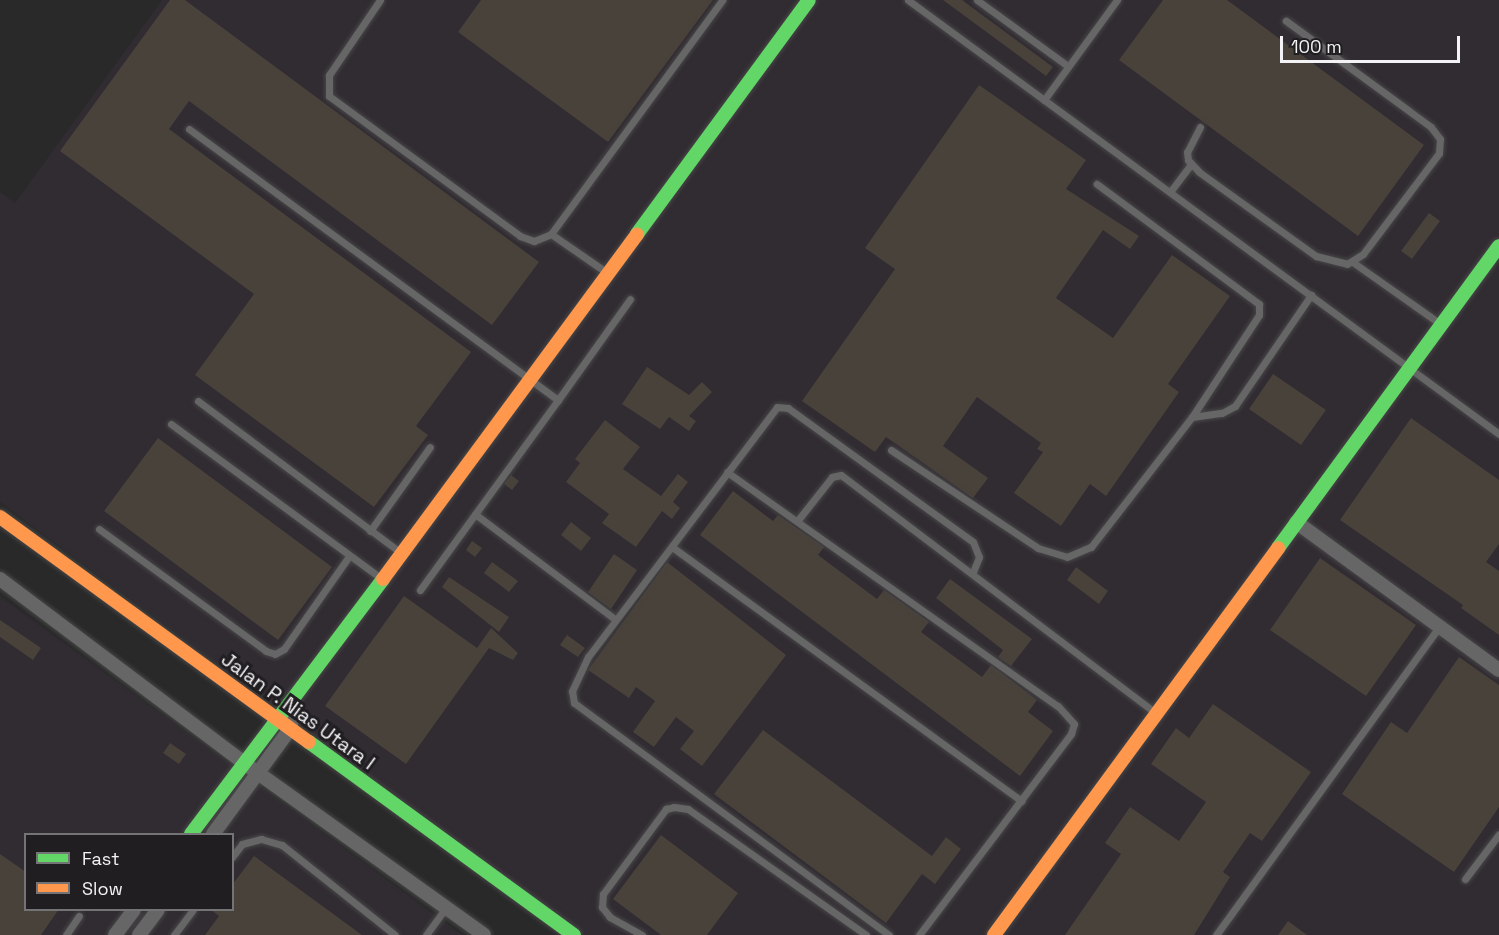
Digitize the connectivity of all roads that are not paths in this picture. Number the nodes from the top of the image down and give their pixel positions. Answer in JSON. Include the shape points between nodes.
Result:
{"nodes":[{"id":1,"x":380,"y":0,"type":"edge"},
{"id":2,"x":722,"y":0,"type":"edge"},
{"id":3,"x":809,"y":0,"type":"edge"},
{"id":4,"x":908,"y":0,"type":"edge"},
{"id":5,"x":977,"y":0,"type":"edge"},
{"id":6,"x":1117,"y":0,"type":"edge"},
{"id":7,"x":1286,"y":21,"type":"dead end"},
{"id":8,"x":1068,"y":66,"type":"junction"},
{"id":9,"x":1044,"y":100,"type":"junction"},
{"id":10,"x":1200,"y":127,"type":"dead end"},
{"id":11,"x":189,"y":129,"type":"dead end"},
{"id":12,"x":1191,"y":164,"type":"junction"},
{"id":13,"x":1097,"y":184,"type":"dead end"},
{"id":14,"x":1170,"y":192,"type":"junction"},
{"id":15,"x":551,"y":234,"type":"junction"},
{"id":16,"x":1499,"y":246,"type":"edge"},
{"id":17,"x":1354,"y":263,"type":"junction"},
{"id":18,"x":608,"y":273,"type":"junction"},
{"id":19,"x":1311,"y":295,"type":"junction"},
{"id":20,"x":630,"y":299,"type":"dead end"},
{"id":21,"x":1441,"y":325,"type":"junction"},
{"id":22,"x":1412,"y":369,"type":"junction"},
{"id":23,"x":531,"y":378,"type":"junction"},
{"id":24,"x":558,"y":400,"type":"junction"},
{"id":25,"x":198,"y":401,"type":"dead end"},
{"id":26,"x":1192,"y":417,"type":"junction"},
{"id":27,"x":171,"y":424,"type":"dead end"},
{"id":28,"x":1499,"y":434,"type":"edge"},
{"id":29,"x":430,"y":447,"type":"dead end"},
{"id":30,"x":891,"y":450,"type":"dead end"},
{"id":31,"x":727,"y":472,"type":"junction"},
{"id":32,"x":475,"y":514,"type":"junction"},
{"id":33,"x":0,"y":517,"type":"edge"},
{"id":34,"x":798,"y":520,"type":"junction"},
{"id":35,"x":1296,"y":522,"type":"junction"},
{"id":36,"x":99,"y":529,"type":"dead end"},
{"id":37,"x":370,"y":531,"type":"junction"},
{"id":38,"x":672,"y":546,"type":"junction"},
{"id":39,"x":402,"y":554,"type":"junction"},
{"id":40,"x":349,"y":556,"type":"junction"},
{"id":41,"x":972,"y":574,"type":"junction"},
{"id":42,"x":0,"y":579,"type":"edge"},
{"id":43,"x":383,"y":580,"type":"junction"},
{"id":44,"x":420,"y":590,"type":"dead end"},
{"id":45,"x":616,"y":620,"type":"junction"},
{"id":46,"x":1439,"y":627,"type":"junction"},
{"id":47,"x":1499,"y":670,"type":"edge"},
{"id":48,"x":296,"y":697,"type":"junction"},
{"id":49,"x":1156,"y":713,"type":"junction"},
{"id":50,"x":276,"y":720,"type":"junction"},
{"id":51,"x":290,"y":729,"type":"junction"},
{"id":52,"x":244,"y":763,"type":"junction"},
{"id":53,"x":258,"y":772,"type":"junction"},
{"id":54,"x":1022,"y":801,"type":"junction"},
{"id":55,"x":192,"y":833,"type":"edge"},
{"id":56,"x":214,"y":833,"type":"edge"},
{"id":57,"x":1499,"y":834,"type":"edge"},
{"id":58,"x":234,"y":854,"type":"edge"},
{"id":59,"x":1465,"y":879,"type":"dead end"},
{"id":60,"x":446,"y":907,"type":"junction"},
{"id":61,"x":133,"y":911,"type":"edge"},
{"id":62,"x":157,"y":911,"type":"edge"},
{"id":63,"x":192,"y":911,"type":"edge"},
{"id":64,"x":80,"y":916,"type":"dead end"},
{"id":65,"x":66,"y":935,"type":"edge"},
{"id":66,"x":115,"y":935,"type":"edge"},
{"id":67,"x":139,"y":935,"type":"edge"},
{"id":68,"x":174,"y":935,"type":"edge"},
{"id":69,"x":395,"y":935,"type":"edge"},
{"id":70,"x":426,"y":935,"type":"edge"},
{"id":71,"x":484,"y":935,"type":"edge"},
{"id":72,"x":574,"y":935,"type":"edge"},
{"id":73,"x":642,"y":935,"type":"edge"},
{"id":74,"x":866,"y":935,"type":"edge"},
{"id":75,"x":890,"y":935,"type":"edge"},
{"id":76,"x":919,"y":935,"type":"edge"},
{"id":77,"x":994,"y":935,"type":"edge"},
{"id":78,"x":1216,"y":935,"type":"edge"}],
"edges":[{"from":1,"to":15,"type":"lane","via":[[329,75],[329,96],[524,238],[541,240]]},
{"from":2,"to":15,"type":"lane"},
{"from":3,"to":18,"type":"street"},
{"from":4,"to":9,"type":"lane"},
{"from":5,"to":8,"type":"lane"},
{"from":6,"to":8,"type":"lane"},
{"from":7,"to":17,"type":"lane","via":[[1431,127],[1440,139],[1439,153]]},
{"from":8,"to":9,"type":"lane"},
{"from":9,"to":14,"type":"lane"},
{"from":10,"to":12,"type":"lane","via":[[1188,148]]},
{"from":11,"to":23,"type":"lane"},
{"from":12,"to":14,"type":"lane"},
{"from":12,"to":17,"type":"lane","via":[[1316,256]]},
{"from":13,"to":26,"type":"lane","via":[[1259,304],[1259,315]]},
{"from":14,"to":19,"type":"lane"},
{"from":15,"to":18,"type":"lane"},
{"from":16,"to":21,"type":"street"},
{"from":17,"to":21,"type":"lane"},
{"from":18,"to":23,"type":"street"},
{"from":19,"to":22,"type":"lane"},
{"from":19,"to":26,"type":"lane","via":[[1235,406],[1222,413]]},
{"from":20,"to":24,"type":"lane"},
{"from":21,"to":22,"type":"street"},
{"from":22,"to":28,"type":"lane"},
{"from":22,"to":35,"type":"street"},
{"from":23,"to":24,"type":"lane"},
{"from":23,"to":39,"type":"street"},
{"from":24,"to":32,"type":"lane"},
{"from":25,"to":37,"type":"lane"},
{"from":26,"to":30,"type":"lane","via":[[1091,547],[1067,557],[1038,548]]},
{"from":27,"to":40,"type":"lane"},
{"from":29,"to":37,"type":"lane"},
{"from":31,"to":34,"type":"lane"},
{"from":31,"to":38,"type":"lane"},
{"from":31,"to":41,"type":"lane","via":[[773,409],[788,408],[973,543],[979,557]]},
{"from":32,"to":44,"type":"lane"},
{"from":32,"to":45,"type":"lane"},
{"from":33,"to":50,"type":"street","name":"Jalan P. Nias Utara I"},
{"from":34,"to":41,"type":"lane","via":[[832,477],[841,475]]},
{"from":34,"to":54,"type":"lane","via":[[1071,718],[1071,734]]},
{"from":35,"to":46,"type":"street"},
{"from":35,"to":49,"type":"street"},
{"from":36,"to":40,"type":"lane","via":[[275,654],[284,649]]},
{"from":37,"to":39,"type":"lane"},
{"from":38,"to":45,"type":"lane"},
{"from":38,"to":54,"type":"lane"},
{"from":39,"to":43,"type":"street"},
{"from":40,"to":43,"type":"lane"},
{"from":41,"to":49,"type":"lane"},
{"from":42,"to":52,"type":"street"},
{"from":43,"to":48,"type":"street"},
{"from":45,"to":75,"type":"lane","via":[[574,682],[574,703]]},
{"from":46,"to":47,"type":"street"},
{"from":46,"to":78,"type":"lane"},
{"from":48,"to":50,"type":"street"},
{"from":48,"to":51,"type":"street"},
{"from":49,"to":77,"type":"street"},
{"from":50,"to":51,"type":"street","name":"Jalan P. Nias Utara I"},
{"from":50,"to":52,"type":"street"},
{"from":51,"to":53,"type":"street"},
{"from":51,"to":72,"type":"street","name":"Jalan P. Nias Utara I"},
{"from":52,"to":53,"type":"street"},
{"from":52,"to":55,"type":"street"},
{"from":53,"to":56,"type":"street"},
{"from":53,"to":60,"type":"street"},
{"from":54,"to":76,"type":"lane"},
{"from":57,"to":59,"type":"lane"},
{"from":58,"to":69,"type":"lane","via":[[242,844],[261,839],[282,845]]},
{"from":60,"to":70,"type":"lane"},
{"from":60,"to":71,"type":"street"},
{"from":61,"to":66,"type":"street"},
{"from":62,"to":67,"type":"street"},
{"from":63,"to":68,"type":"lane"},
{"from":64,"to":65,"type":"lane"},
{"from":73,"to":74,"type":"lane","via":[[610,917],[602,907],[603,894],[666,808],[674,807],[688,809]]}]}
